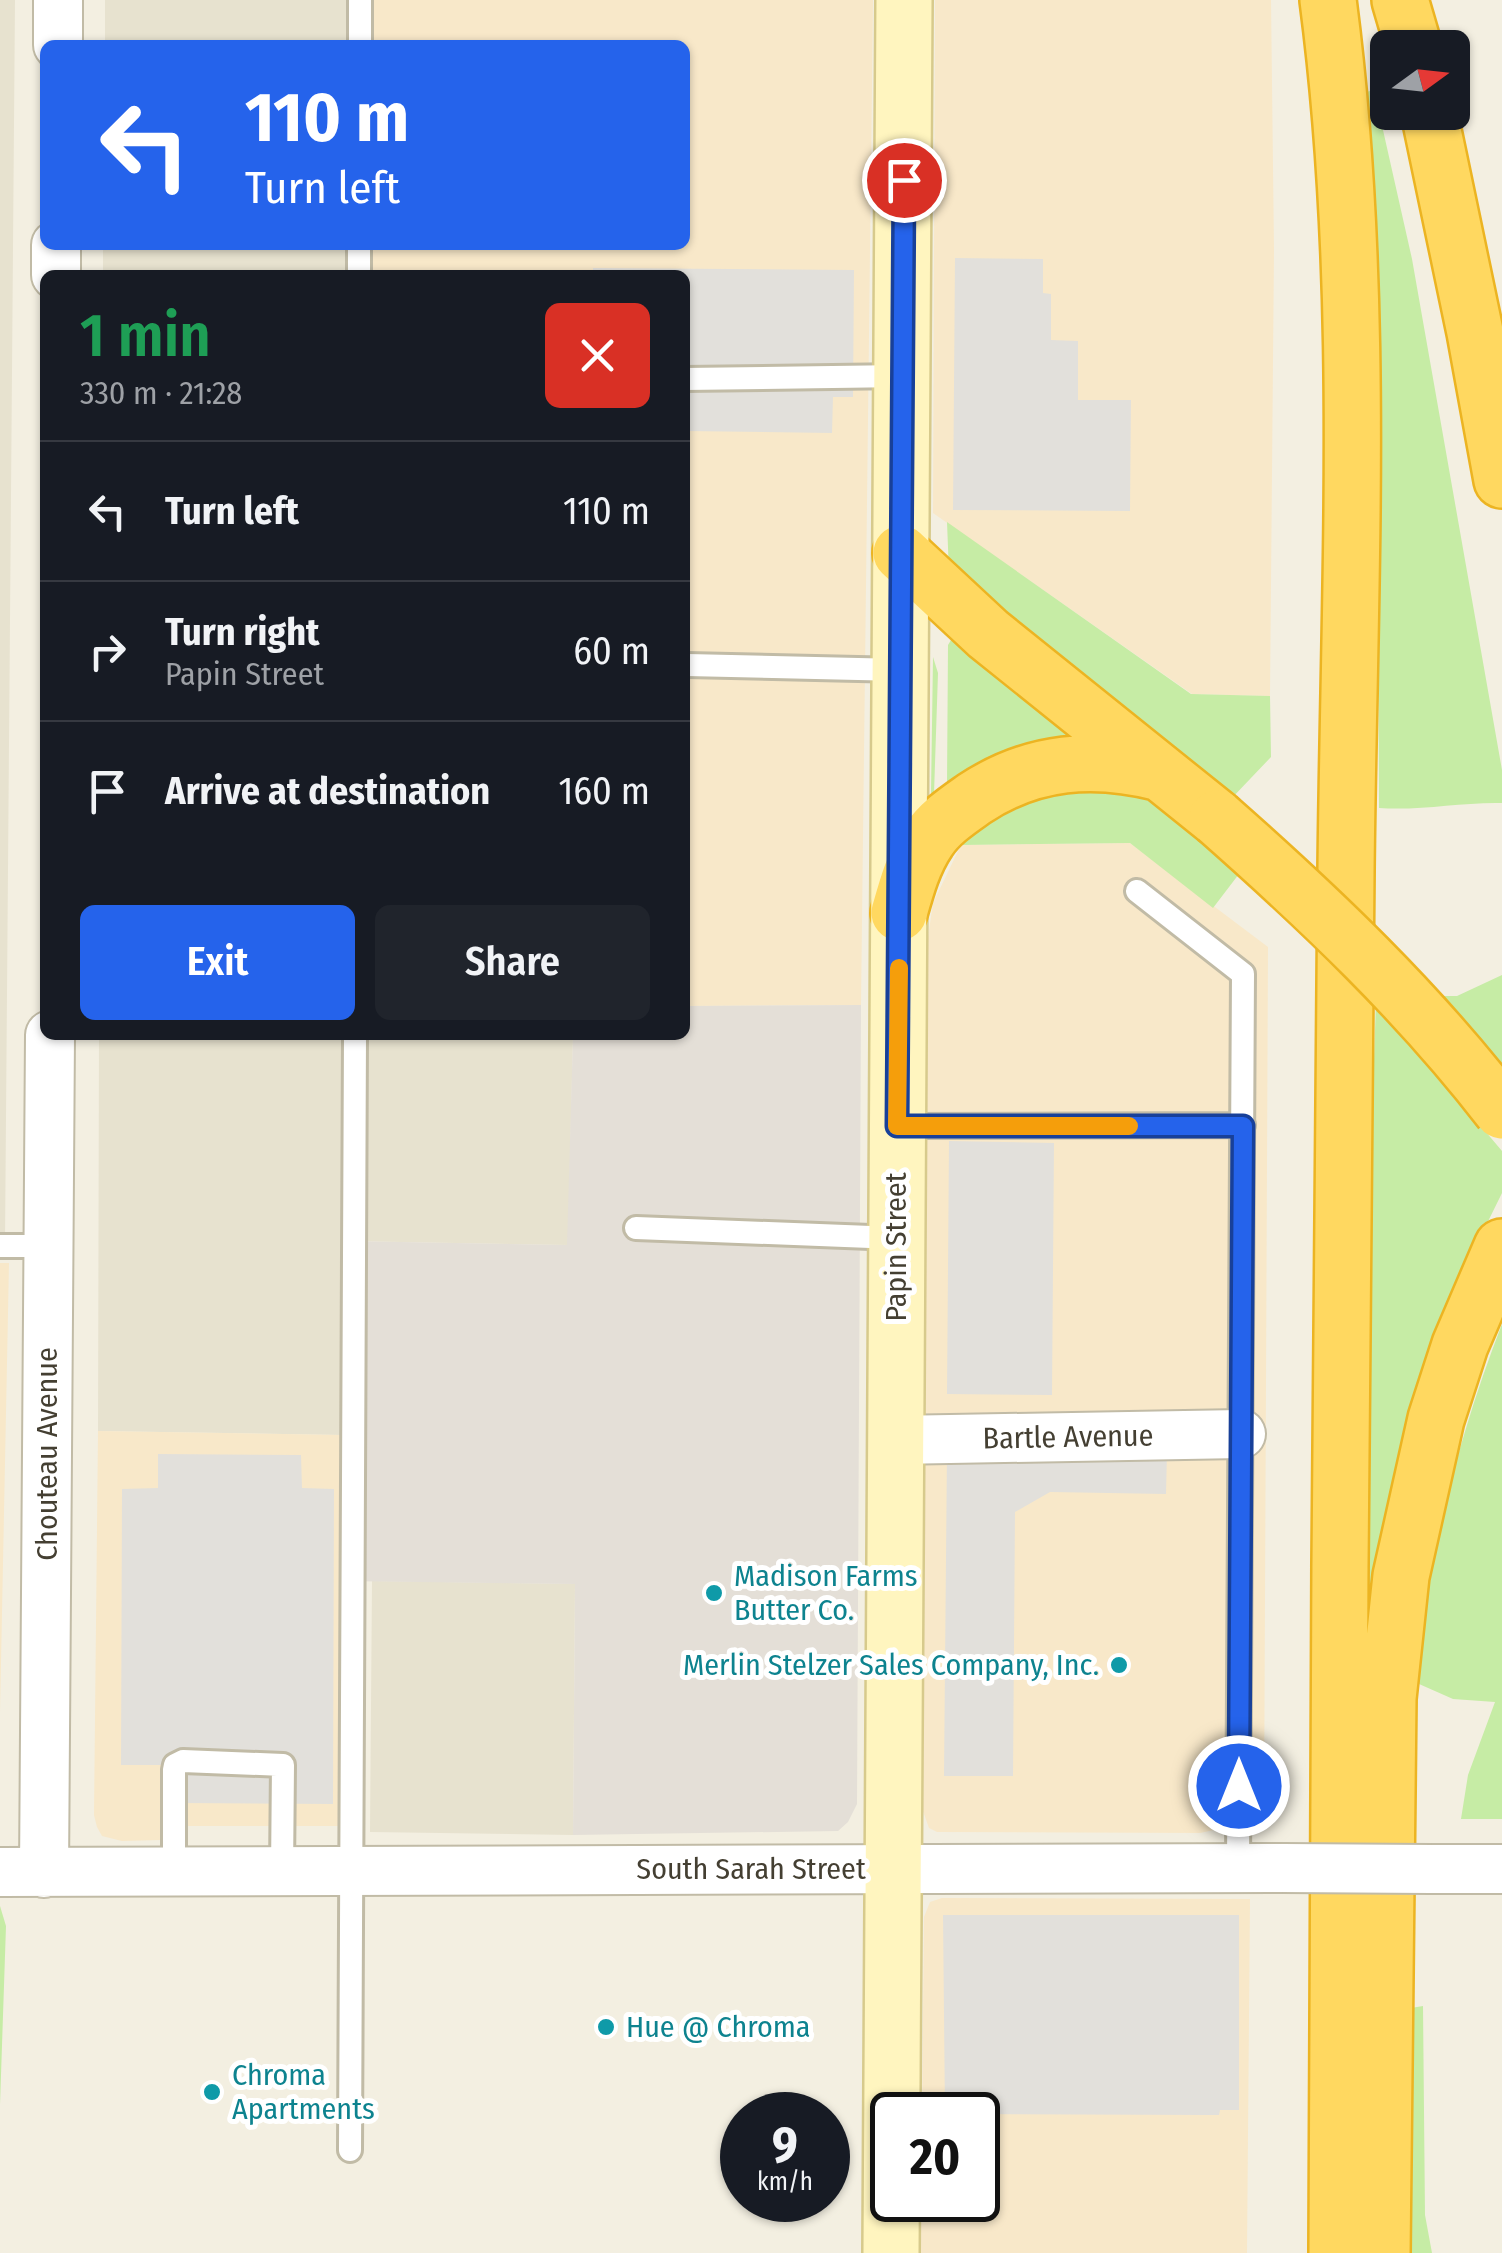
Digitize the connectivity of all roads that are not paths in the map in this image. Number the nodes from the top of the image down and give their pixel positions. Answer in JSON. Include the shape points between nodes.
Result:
{"nodes":[{"id":1,"x":58,"y":0,"type":"edge"},
{"id":2,"x":360,"y":0,"type":"edge"},
{"id":3,"x":904,"y":0,"type":"edge"},
{"id":4,"x":1328,"y":0,"type":"edge"},
{"id":5,"x":1400,"y":0,"type":"edge"},
{"id":6,"x":1409,"y":30,"type":"edge"},
{"id":7,"x":58,"y":40,"type":"edge"},
{"id":8,"x":360,"y":40,"type":"edge"},
{"id":9,"x":1433,"y":130,"type":"edge"},
{"id":10,"x":903,"y":376,"type":"junction"},
{"id":11,"x":690,"y":379,"type":"edge"},
{"id":12,"x":1502,"y":480,"type":"edge"},
{"id":13,"x":901,"y":553,"type":"junction"},
{"id":14,"x":690,"y":665,"type":"edge"},
{"id":15,"x":900,"y":670,"type":"junction"},
{"id":16,"x":1162,"y":774,"type":"junction"},
{"id":17,"x":1136,"y":891,"type":"dead end"},
{"id":18,"x":899,"y":913,"type":"junction"},
{"id":19,"x":50,"y":1040,"type":"edge"},
{"id":20,"x":355,"y":1040,"type":"edge"},
{"id":21,"x":1502,"y":1111,"type":"edge"},
{"id":22,"x":897,"y":1126,"type":"junction"},
{"id":23,"x":1243,"y":1126,"type":"junction"},
{"id":24,"x":636,"y":1228,"type":"dead end"},
{"id":25,"x":896,"y":1238,"type":"junction"},
{"id":26,"x":0,"y":1246,"type":"edge"},
{"id":27,"x":49,"y":1246,"type":"junction"},
{"id":28,"x":1502,"y":1247,"type":"edge"},
{"id":29,"x":1241,"y":1434,"type":"junction"},
{"id":30,"x":895,"y":1440,"type":"junction"},
{"id":31,"x":1261,"y":1867,"type":"junction"},
{"id":32,"x":891,"y":1869,"type":"junction"},
{"id":33,"x":1502,"y":1869,"type":"edge"},
{"id":34,"x":22,"y":1872,"type":"edge"},
{"id":35,"x":282,"y":1872,"type":"junction"},
{"id":36,"x":353,"y":1872,"type":"junction"},
{"id":37,"x":174,"y":1873,"type":"junction"},
{"id":38,"x":350,"y":2150,"type":"dead end"},
{"id":39,"x":891,"y":2253,"type":"edge"},
{"id":40,"x":1337,"y":2253,"type":"edge"},
{"id":41,"x":1382,"y":2253,"type":"edge"}],
"edges":[{"from":1,"to":7,"type":"street"},
{"from":2,"to":8,"type":"lane"},
{"from":3,"to":10,"type":"street","name":"Papin Street"},
{"from":4,"to":40,"type":"highway","via":[[1347,167],[1353,348]]},
{"from":5,"to":6,"type":"highway"},
{"from":9,"to":12,"type":"highway"},
{"from":10,"to":11,"type":"lane"},
{"from":10,"to":13,"type":"street","name":"Papin Street"},
{"from":13,"to":15,"type":"street","name":"Papin Street"},
{"from":13,"to":16,"type":"highway","via":[[988,634]]},
{"from":14,"to":15,"type":"lane"},
{"from":15,"to":18,"type":"street","name":"Papin Street"},
{"from":16,"to":18,"type":"highway","via":[[1126,764],[1065,763],[1005,781],[928,840]]},
{"from":16,"to":21,"type":"highway","bridge":true,"via":[[1325,914],[1428,1021]]},
{"from":17,"to":23,"type":"lane","via":[[1243,974]]},
{"from":18,"to":22,"type":"street","name":"Papin Street"},
{"from":19,"to":27,"type":"street","name":"Chouteau Avenue"},
{"from":20,"to":36,"type":"lane"},
{"from":22,"to":23,"type":"lane"},
{"from":22,"to":25,"type":"street","name":"Papin Street"},
{"from":23,"to":29,"type":"lane"},
{"from":24,"to":25,"type":"lane"},
{"from":25,"to":30,"type":"street","name":"Papin Street"},
{"from":26,"to":27,"type":"lane"},
{"from":27,"to":34,"type":"street","name":"Chouteau Avenue"},
{"from":28,"to":41,"type":"highway","via":[[1436,1419],[1401,1576],[1388,1698]]},
{"from":29,"to":30,"type":"street","name":"Bartle Avenue"},
{"from":29,"to":31,"type":"lane"},
{"from":30,"to":32,"type":"street","name":"Papin Street"},
{"from":31,"to":32,"type":"street","name":"South Sarah Street"},
{"from":31,"to":33,"type":"street","name":"South Sarah Street","bridge":true},
{"from":32,"to":36,"type":"street","name":"South Sarah Street"},
{"from":32,"to":39,"type":"street","name":"Papin Street"},
{"from":34,"to":37,"type":"street","name":"South Sarah Street"},
{"from":35,"to":36,"type":"street","name":"South Sarah Street"},
{"from":35,"to":37,"type":"street","name":"South Sarah Street"},
{"from":35,"to":37,"type":"lane","via":[[283,1766],[182,1761],[174,1770]]},
{"from":36,"to":38,"type":"lane"}]}
